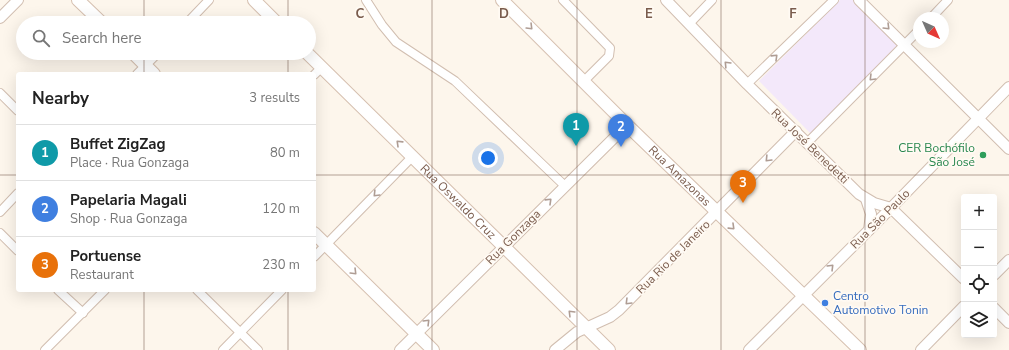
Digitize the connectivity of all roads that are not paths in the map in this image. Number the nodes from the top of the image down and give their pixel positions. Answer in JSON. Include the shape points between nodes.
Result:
{"nodes":[{"id":1,"x":18,"y":0,"type":"edge"},
{"id":2,"x":78,"y":0,"type":"edge"},
{"id":3,"x":209,"y":0,"type":"edge"},
{"id":4,"x":254,"y":0,"type":"edge"},
{"id":5,"x":366,"y":0,"type":"edge"},
{"id":6,"x":502,"y":0,"type":"edge"},
{"id":7,"x":563,"y":0,"type":"edge"},
{"id":8,"x":666,"y":0,"type":"edge"},
{"id":9,"x":712,"y":0,"type":"edge"},
{"id":10,"x":834,"y":0,"type":"edge"},
{"id":11,"x":859,"y":0,"type":"edge"},
{"id":12,"x":948,"y":0,"type":"edge"},
{"id":13,"x":937,"y":12,"type":"edge"},
{"id":14,"x":95,"y":16,"type":"edge"},
{"id":15,"x":194,"y":16,"type":"edge"},
{"id":16,"x":270,"y":16,"type":"edge"},
{"id":17,"x":0,"y":18,"type":"edge"},
{"id":18,"x":689,"y":24,"type":"junction"},
{"id":19,"x":913,"y":36,"type":"edge"},
{"id":20,"x":905,"y":45,"type":"junction"},
{"id":21,"x":138,"y":60,"type":"edge"},
{"id":22,"x":153,"y":60,"type":"edge"},
{"id":23,"x":311,"y":60,"type":"edge"},
{"id":24,"x":146,"y":71,"type":"edge"},
{"id":25,"x":318,"y":71,"type":"edge"},
{"id":26,"x":584,"y":81,"type":"junction"},
{"id":27,"x":747,"y":84,"type":"junction"},
{"id":28,"x":1009,"y":87,"type":"edge"},
{"id":29,"x":0,"y":93,"type":"edge"},
{"id":30,"x":16,"y":110,"type":"edge"},
{"id":31,"x":977,"y":119,"type":"junction"},
{"id":32,"x":627,"y":125,"type":"junction"},
{"id":33,"x":796,"y":132,"type":"junction"},
{"id":34,"x":808,"y":142,"type":"junction"},
{"id":35,"x":1009,"y":149,"type":"edge"},
{"id":36,"x":413,"y":156,"type":"junction"},
{"id":37,"x":565,"y":186,"type":"junction"},
{"id":38,"x":16,"y":195,"type":"edge"},
{"id":39,"x":866,"y":198,"type":"junction"},
{"id":40,"x":891,"y":208,"type":"junction"},
{"id":41,"x":0,"y":212,"type":"edge"},
{"id":42,"x":717,"y":212,"type":"junction"},
{"id":43,"x":869,"y":230,"type":"junction"},
{"id":44,"x":0,"y":233,"type":"edge"},
{"id":45,"x":316,"y":235,"type":"edge"},
{"id":46,"x":326,"y":245,"type":"junction"},
{"id":47,"x":503,"y":246,"type":"junction"},
{"id":48,"x":16,"y":249,"type":"edge"},
{"id":49,"x":316,"y":255,"type":"edge"},
{"id":50,"x":1009,"y":260,"type":"edge"},
{"id":51,"x":997,"y":272,"type":"edge"},
{"id":52,"x":961,"y":276,"type":"edge"},
{"id":53,"x":60,"y":292,"type":"edge"},
{"id":54,"x":103,"y":292,"type":"edge"},
{"id":55,"x":201,"y":292,"type":"edge"},
{"id":56,"x":280,"y":292,"type":"edge"},
{"id":57,"x":803,"y":295,"type":"junction"},
{"id":58,"x":961,"y":309,"type":"edge"},
{"id":59,"x":997,"y":311,"type":"edge"},
{"id":60,"x":83,"y":314,"type":"junction"},
{"id":61,"x":1009,"y":323,"type":"edge"},
{"id":62,"x":586,"y":328,"type":"junction"},
{"id":63,"x":240,"y":333,"type":"junction"},
{"id":64,"x":416,"y":333,"type":"junction"},
{"id":65,"x":45,"y":350,"type":"edge"},
{"id":66,"x":223,"y":350,"type":"edge"},
{"id":67,"x":258,"y":350,"type":"edge"},
{"id":68,"x":400,"y":350,"type":"edge"},
{"id":69,"x":433,"y":350,"type":"edge"},
{"id":70,"x":555,"y":350,"type":"edge"},
{"id":71,"x":609,"y":350,"type":"edge"},
{"id":72,"x":749,"y":350,"type":"edge"},
{"id":73,"x":860,"y":350,"type":"edge"},
{"id":74,"x":921,"y":350,"type":"edge"}],
"edges":[{"from":1,"to":17,"type":"street"},
{"from":2,"to":14,"type":"main road"},
{"from":3,"to":15,"type":"street"},
{"from":4,"to":16,"type":"main road"},
{"from":5,"to":37,"type":"street","via":[[396,42],[455,81]]},
{"from":6,"to":26,"type":"main road","name":"Rua Amazonas","one_way":true},
{"from":7,"to":26,"type":"street","via":[[610,48],[609,56]]},
{"from":8,"to":18,"type":"street","name":"Rua José Benedetti"},
{"from":9,"to":18,"type":"street"},
{"from":27,"to":10,"type":"street","one_way":true},
{"from":11,"to":20,"type":"street","one_way":true},
{"from":12,"to":13,"type":"street"},
{"from":27,"to":18,"type":"street","name":"Rua José Benedetti","one_way":true},
{"from":19,"to":20,"type":"street"},
{"from":20,"to":31,"type":"street"},
{"from":20,"to":34,"type":"street","one_way":true},
{"from":21,"to":24,"type":"main road"},
{"from":22,"to":24,"type":"street"},
{"from":23,"to":25,"type":"main road","name":"Rua Oswaldo Cruz"},
{"from":36,"to":25,"type":"main road","name":"Rua Oswaldo Cruz","one_way":true},
{"from":26,"to":32,"type":"main road","name":"Rua Amazonas"},
{"from":27,"to":33,"type":"street","name":"Rua José Benedetti"},
{"from":28,"to":31,"type":"street","name":"Rua São Paulo"},
{"from":29,"to":30,"type":"street"},
{"from":31,"to":35,"type":"street"},
{"from":31,"to":40,"type":"street","name":"Rua São Paulo"},
{"from":32,"to":37,"type":"street","name":"Rua Gonzaga"},
{"from":32,"to":42,"type":"main road","name":"Rua Amazonas"},
{"from":33,"to":34,"type":"street","name":"Rua José Benedetti"},
{"from":33,"to":42,"type":"street","name":"Rua Rio de Janeiro","one_way":true},
{"from":34,"to":39,"type":"street","name":"Rua José Benedetti"},
{"from":36,"to":46,"type":"street","one_way":true},
{"from":36,"to":47,"type":"main road","name":"Rua Oswaldo Cruz"},
{"from":47,"to":37,"type":"street","name":"Rua Gonzaga","one_way":true},
{"from":38,"to":41,"type":"street"},
{"from":39,"to":40,"type":"street","name":"Rua José Benedetti"},
{"from":39,"to":43,"type":"street","via":[[871,214]]},
{"from":40,"to":43,"type":"street","name":"Rua São Paulo"},
{"from":40,"to":52,"type":"street","name":"Rua José Benedetti"},
{"from":42,"to":57,"type":"main road","name":"Rua Amazonas","one_way":true},
{"from":42,"to":62,"type":"street","name":"Rua Rio de Janeiro","one_way":true,"via":[[619,310]]},
{"from":57,"to":43,"type":"street","name":"Rua São Paulo","one_way":true},
{"from":44,"to":48,"type":"street"},
{"from":45,"to":46,"type":"main road"},
{"from":46,"to":49,"type":"street"},
{"from":46,"to":64,"type":"main road","one_way":true},
{"from":62,"to":47,"type":"main road","name":"Rua Oswaldo Cruz","one_way":true},
{"from":64,"to":47,"type":"street","name":"Rua Gonzaga","one_way":true},
{"from":50,"to":51,"type":"street"},
{"from":53,"to":60,"type":"street"},
{"from":54,"to":60,"type":"street"},
{"from":55,"to":63,"type":"street"},
{"from":56,"to":63,"type":"street"},
{"from":57,"to":72,"type":"street","name":"Rua São Paulo"},
{"from":57,"to":73,"type":"main road","name":"Rua Amazonas"},
{"from":58,"to":74,"type":"street"},
{"from":59,"to":61,"type":"street"},
{"from":60,"to":65,"type":"street"},
{"from":62,"to":70,"type":"street","name":"Rua Rio de Janeiro"},
{"from":62,"to":71,"type":"main road","name":"Rua Oswaldo Cruz"},
{"from":63,"to":66,"type":"street"},
{"from":63,"to":67,"type":"street"},
{"from":64,"to":68,"type":"street","name":"Rua Gonzaga"},
{"from":64,"to":69,"type":"main road"}]}
